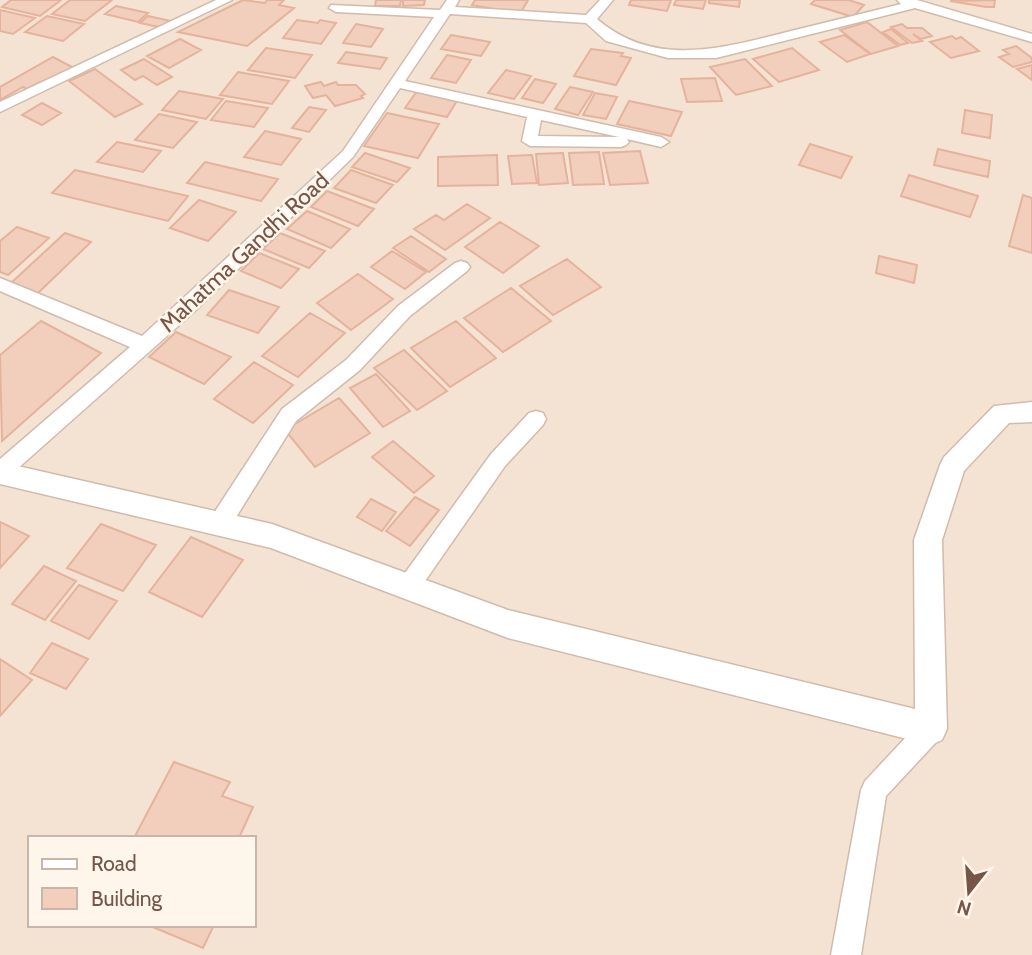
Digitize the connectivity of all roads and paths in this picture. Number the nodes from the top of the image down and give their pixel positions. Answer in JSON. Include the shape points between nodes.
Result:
{"nodes":[{"id":1,"x":226,"y":0,"type":"edge"},
{"id":2,"x":607,"y":0,"type":"edge"},
{"id":3,"x":909,"y":2,"type":"edge"},
{"id":4,"x":336,"y":8,"type":"dead end"},
{"id":5,"x":447,"y":8,"type":"edge"},
{"id":6,"x":589,"y":19,"type":"junction"},
{"id":7,"x":1032,"y":38,"type":"edge"},
{"id":8,"x":397,"y":83,"type":"junction"},
{"id":9,"x":0,"y":108,"type":"edge"},
{"id":10,"x":535,"y":113,"type":"junction"},
{"id":11,"x":461,"y":267,"type":"dead end"},
{"id":12,"x":0,"y":284,"type":"edge"},
{"id":13,"x":145,"y":345,"type":"junction"},
{"id":14,"x":1032,"y":412,"type":"edge"},
{"id":15,"x":536,"y":419,"type":"dead end"},
{"id":16,"x":0,"y":473,"type":"edge"},
{"id":17,"x":220,"y":523,"type":"junction"},
{"id":18,"x":408,"y":587,"type":"junction"},
{"id":19,"x":931,"y":729,"type":"junction"},
{"id":20,"x":846,"y":955,"type":"edge"}],
"edges":[{"from":1,"to":9,"type":"street"},
{"from":2,"to":6,"type":"street"},
{"from":3,"to":6,"type":"street","via":[[716,54],[657,51],[611,38]]},
{"from":3,"to":7,"type":"street"},
{"from":4,"to":5,"type":"street"},
{"from":5,"to":6,"type":"street"},
{"from":5,"to":8,"type":"street","name":"Mahatma Gandhi Road"},
{"from":8,"to":10,"type":"street"},
{"from":8,"to":13,"type":"street","name":"Mahatma Gandhi Road","via":[[348,154]]},
{"from":10,"to":10,"type":"street","via":[[649,139],[662,142],[530,141]]},
{"from":11,"to":17,"type":"street","via":[[404,311],[353,365],[289,415]]},
{"from":12,"to":13,"type":"street"},
{"from":13,"to":16,"type":"street","name":"Mahatma Gandhi Road"},
{"from":14,"to":19,"type":"street","via":[[1003,413],[953,465],[928,540]]},
{"from":15,"to":18,"type":"street","via":[[498,460]]},
{"from":16,"to":17,"type":"street"},
{"from":17,"to":18,"type":"street","via":[[272,536]]},
{"from":18,"to":19,"type":"street","via":[[508,624]]},
{"from":19,"to":20,"type":"street","via":[[874,790]]}]}
